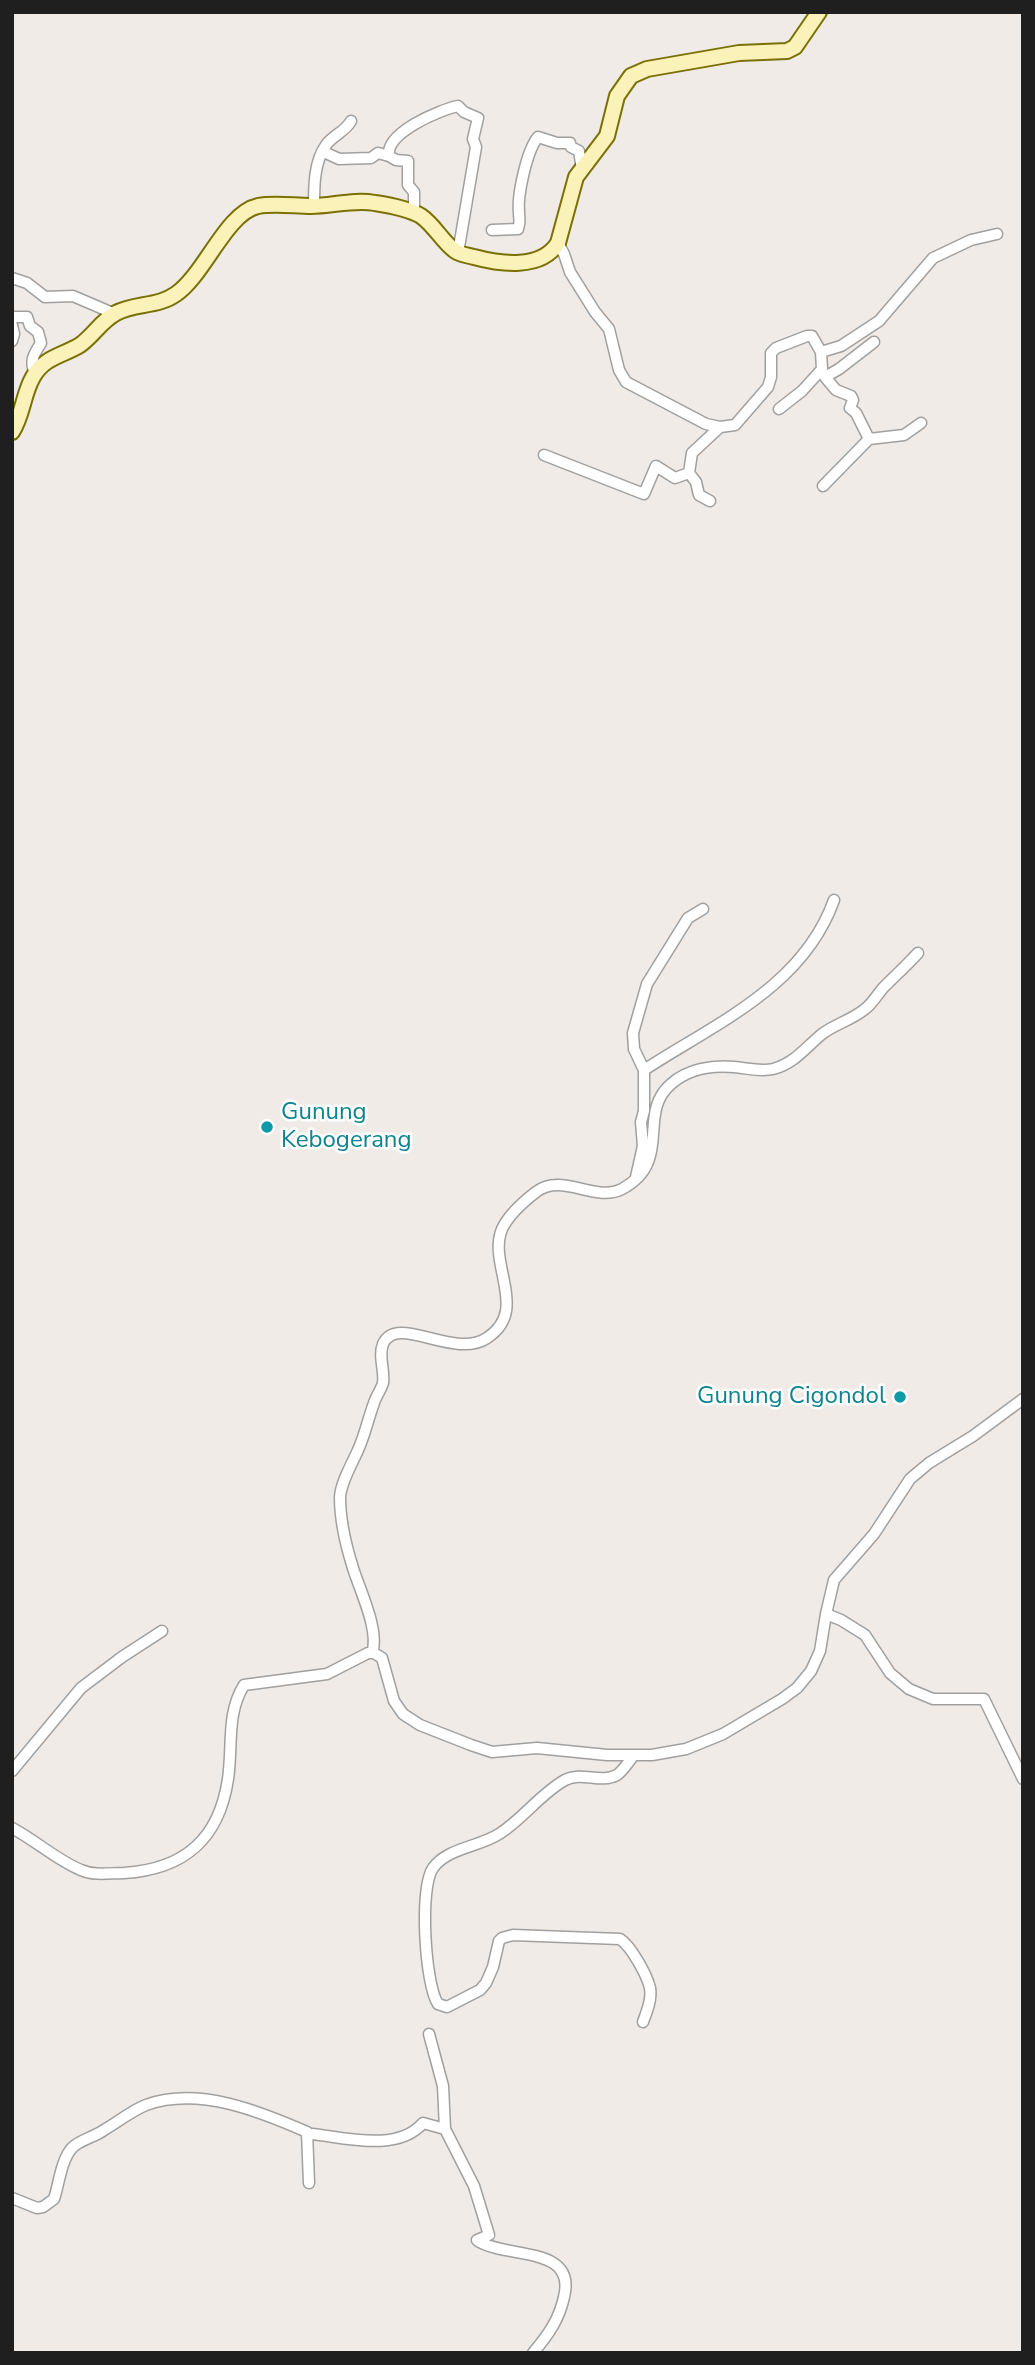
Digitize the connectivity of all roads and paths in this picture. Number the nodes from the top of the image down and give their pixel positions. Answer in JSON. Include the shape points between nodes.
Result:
{"nodes":[{"id":1,"x":819,"y":12,"type":"edge"},
{"id":2,"x":351,"y":121,"type":"dead end"},
{"id":3,"x":324,"y":152,"type":"junction"},
{"id":4,"x":389,"y":156,"type":"junction"},
{"id":5,"x":582,"y":169,"type":"junction"},
{"id":6,"x":314,"y":206,"type":"junction"},
{"id":7,"x":414,"y":214,"type":"junction"},
{"id":8,"x":492,"y":230,"type":"dead end"},
{"id":9,"x":997,"y":234,"type":"dead end"},
{"id":10,"x":558,"y":243,"type":"junction"},
{"id":11,"x":458,"y":253,"type":"junction"},
{"id":12,"x":12,"y":278,"type":"edge"},
{"id":13,"x":115,"y":314,"type":"junction"},
{"id":14,"x":12,"y":317,"type":"edge"},
{"id":15,"x":12,"y":325,"type":"edge"},
{"id":16,"x":12,"y":341,"type":"edge"},
{"id":17,"x":874,"y":342,"type":"dead end"},
{"id":18,"x":821,"y":352,"type":"junction"},
{"id":19,"x":35,"y":373,"type":"junction"},
{"id":20,"x":823,"y":373,"type":"junction"},
{"id":21,"x":779,"y":409,"type":"dead end"},
{"id":22,"x":921,"y":423,"type":"dead end"},
{"id":23,"x":720,"y":427,"type":"junction"},
{"id":24,"x":12,"y":432,"type":"edge"},
{"id":25,"x":869,"y":439,"type":"junction"},
{"id":26,"x":544,"y":455,"type":"dead end"},
{"id":27,"x":689,"y":472,"type":"junction"},
{"id":28,"x":823,"y":486,"type":"dead end"},
{"id":29,"x":710,"y":501,"type":"dead end"},
{"id":30,"x":834,"y":900,"type":"dead end"},
{"id":31,"x":703,"y":909,"type":"dead end"},
{"id":32,"x":918,"y":953,"type":"dead end"},
{"id":33,"x":644,"y":1070,"type":"junction"},
{"id":34,"x":636,"y":1178,"type":"junction"},
{"id":35,"x":1023,"y":1399,"type":"edge"},
{"id":36,"x":825,"y":1614,"type":"junction"},
{"id":37,"x":162,"y":1631,"type":"dead end"},
{"id":38,"x":372,"y":1653,"type":"junction"},
{"id":39,"x":634,"y":1755,"type":"junction"},
{"id":40,"x":12,"y":1771,"type":"edge"},
{"id":41,"x":1023,"y":1779,"type":"edge"},
{"id":42,"x":12,"y":1828,"type":"edge"},
{"id":43,"x":643,"y":2022,"type":"dead end"},
{"id":44,"x":429,"y":2034,"type":"dead end"},
{"id":45,"x":445,"y":2129,"type":"junction"},
{"id":46,"x":307,"y":2132,"type":"junction"},
{"id":47,"x":309,"y":2183,"type":"dead end"},
{"id":48,"x":12,"y":2198,"type":"edge"},
{"id":49,"x":533,"y":2353,"type":"edge"}],
"edges":[{"from":1,"to":5,"type":"street","via":[[795,47],[787,51],[726,55],[631,76],[617,96],[607,136]]},
{"from":2,"to":3,"type":"street"},
{"from":3,"to":4,"type":"street","via":[[339,159],[371,158],[378,153]]},
{"from":3,"to":6,"type":"street","via":[[316,170]]},
{"from":4,"to":7,"type":"street","via":[[408,161]]},
{"from":4,"to":11,"type":"street","via":[[392,142],[405,131],[445,109],[458,106],[478,118]]},
{"from":5,"to":8,"type":"street","via":[[579,151],[570,143],[538,136],[529,152],[518,229]]},
{"from":5,"to":10,"type":"street"},
{"from":6,"to":7,"type":"street","via":[[370,202]]},
{"from":6,"to":13,"type":"street","via":[[266,205],[243,212],[182,289],[159,303]]},
{"from":7,"to":11,"type":"street"},
{"from":9,"to":18,"type":"street","via":[[971,240],[933,258],[879,321],[841,346]]},
{"from":10,"to":11,"type":"street","via":[[546,254],[513,264]]},
{"from":10,"to":23,"type":"street","via":[[570,272],[609,329],[626,382],[699,421]]},
{"from":12,"to":13,"type":"street","via":[[45,297],[72,296]]},
{"from":13,"to":19,"type":"street","via":[[80,345],[50,358]]},
{"from":14,"to":19,"type":"street","via":[[27,317],[38,332],[41,343],[31,365]]},
{"from":15,"to":16,"type":"street"},
{"from":17,"to":20,"type":"street","via":[[839,369]]},
{"from":18,"to":20,"type":"street"},
{"from":18,"to":23,"type":"street","via":[[812,336],[776,348],[771,353],[768,387],[735,425]]},
{"from":19,"to":24,"type":"street"},
{"from":20,"to":21,"type":"street"},
{"from":20,"to":25,"type":"street","via":[[836,390],[851,396],[850,408]]},
{"from":22,"to":25,"type":"street","via":[[904,435]]},
{"from":23,"to":27,"type":"street","via":[[692,453]]},
{"from":25,"to":28,"type":"street"},
{"from":26,"to":27,"type":"street","via":[[644,494],[656,466],[675,478]]},
{"from":27,"to":29,"type":"street","via":[[699,495]]},
{"from":30,"to":33,"type":"street","via":[[816,939],[786,975],[745,1009]]},
{"from":31,"to":33,"type":"street","via":[[688,918],[647,985],[633,1033],[634,1049]]},
{"from":32,"to":34,"type":"street","via":[[866,1009],[828,1030],[791,1062],[764,1070],[711,1067],[670,1085],[654,1119],[653,1153]]},
{"from":33,"to":34,"type":"street","via":[[643,1146]]},
{"from":34,"to":38,"type":"street","via":[[614,1191],[548,1186],[516,1209],[500,1238],[506,1309],[487,1338],[456,1345],[403,1332],[383,1344],[382,1386],[340,1497],[345,1540],[374,1635]]},
{"from":35,"to":36,"type":"street","via":[[910,1479],[874,1534],[837,1576]]},
{"from":36,"to":39,"type":"street","via":[[816,1662],[794,1691],[723,1734],[660,1755]]},
{"from":36,"to":41,"type":"street","via":[[865,1635],[890,1673],[909,1689],[933,1699],[984,1699]]},
{"from":37,"to":40,"type":"street","via":[[81,1688]]},
{"from":38,"to":39,"type":"street","via":[[383,1660],[394,1700],[407,1718],[471,1745],[492,1752],[537,1748]]},
{"from":38,"to":42,"type":"street","via":[[327,1674],[244,1685],[234,1703],[223,1809],[199,1846],[168,1864],[133,1872],[81,1870]]},
{"from":39,"to":43,"type":"street","via":[[610,1778],[566,1779],[499,1834],[437,1863],[427,1883],[427,1949],[434,1996],[438,2004],[447,2007],[484,1986],[499,1941],[505,1937],[620,1939],[649,1987],[649,2008]]},
{"from":44,"to":45,"type":"street","via":[[443,2086]]},
{"from":45,"to":46,"type":"street","via":[[423,2123],[414,2133],[391,2140],[307,2136]]},
{"from":45,"to":49,"type":"street","via":[[481,2204],[489,2235],[477,2240],[492,2248],[551,2261],[565,2276],[556,2321]]},
{"from":46,"to":47,"type":"street"},
{"from":46,"to":48,"type":"street","via":[[260,2111],[214,2100],[155,2102],[74,2146],[49,2204],[37,2208]]}]}
